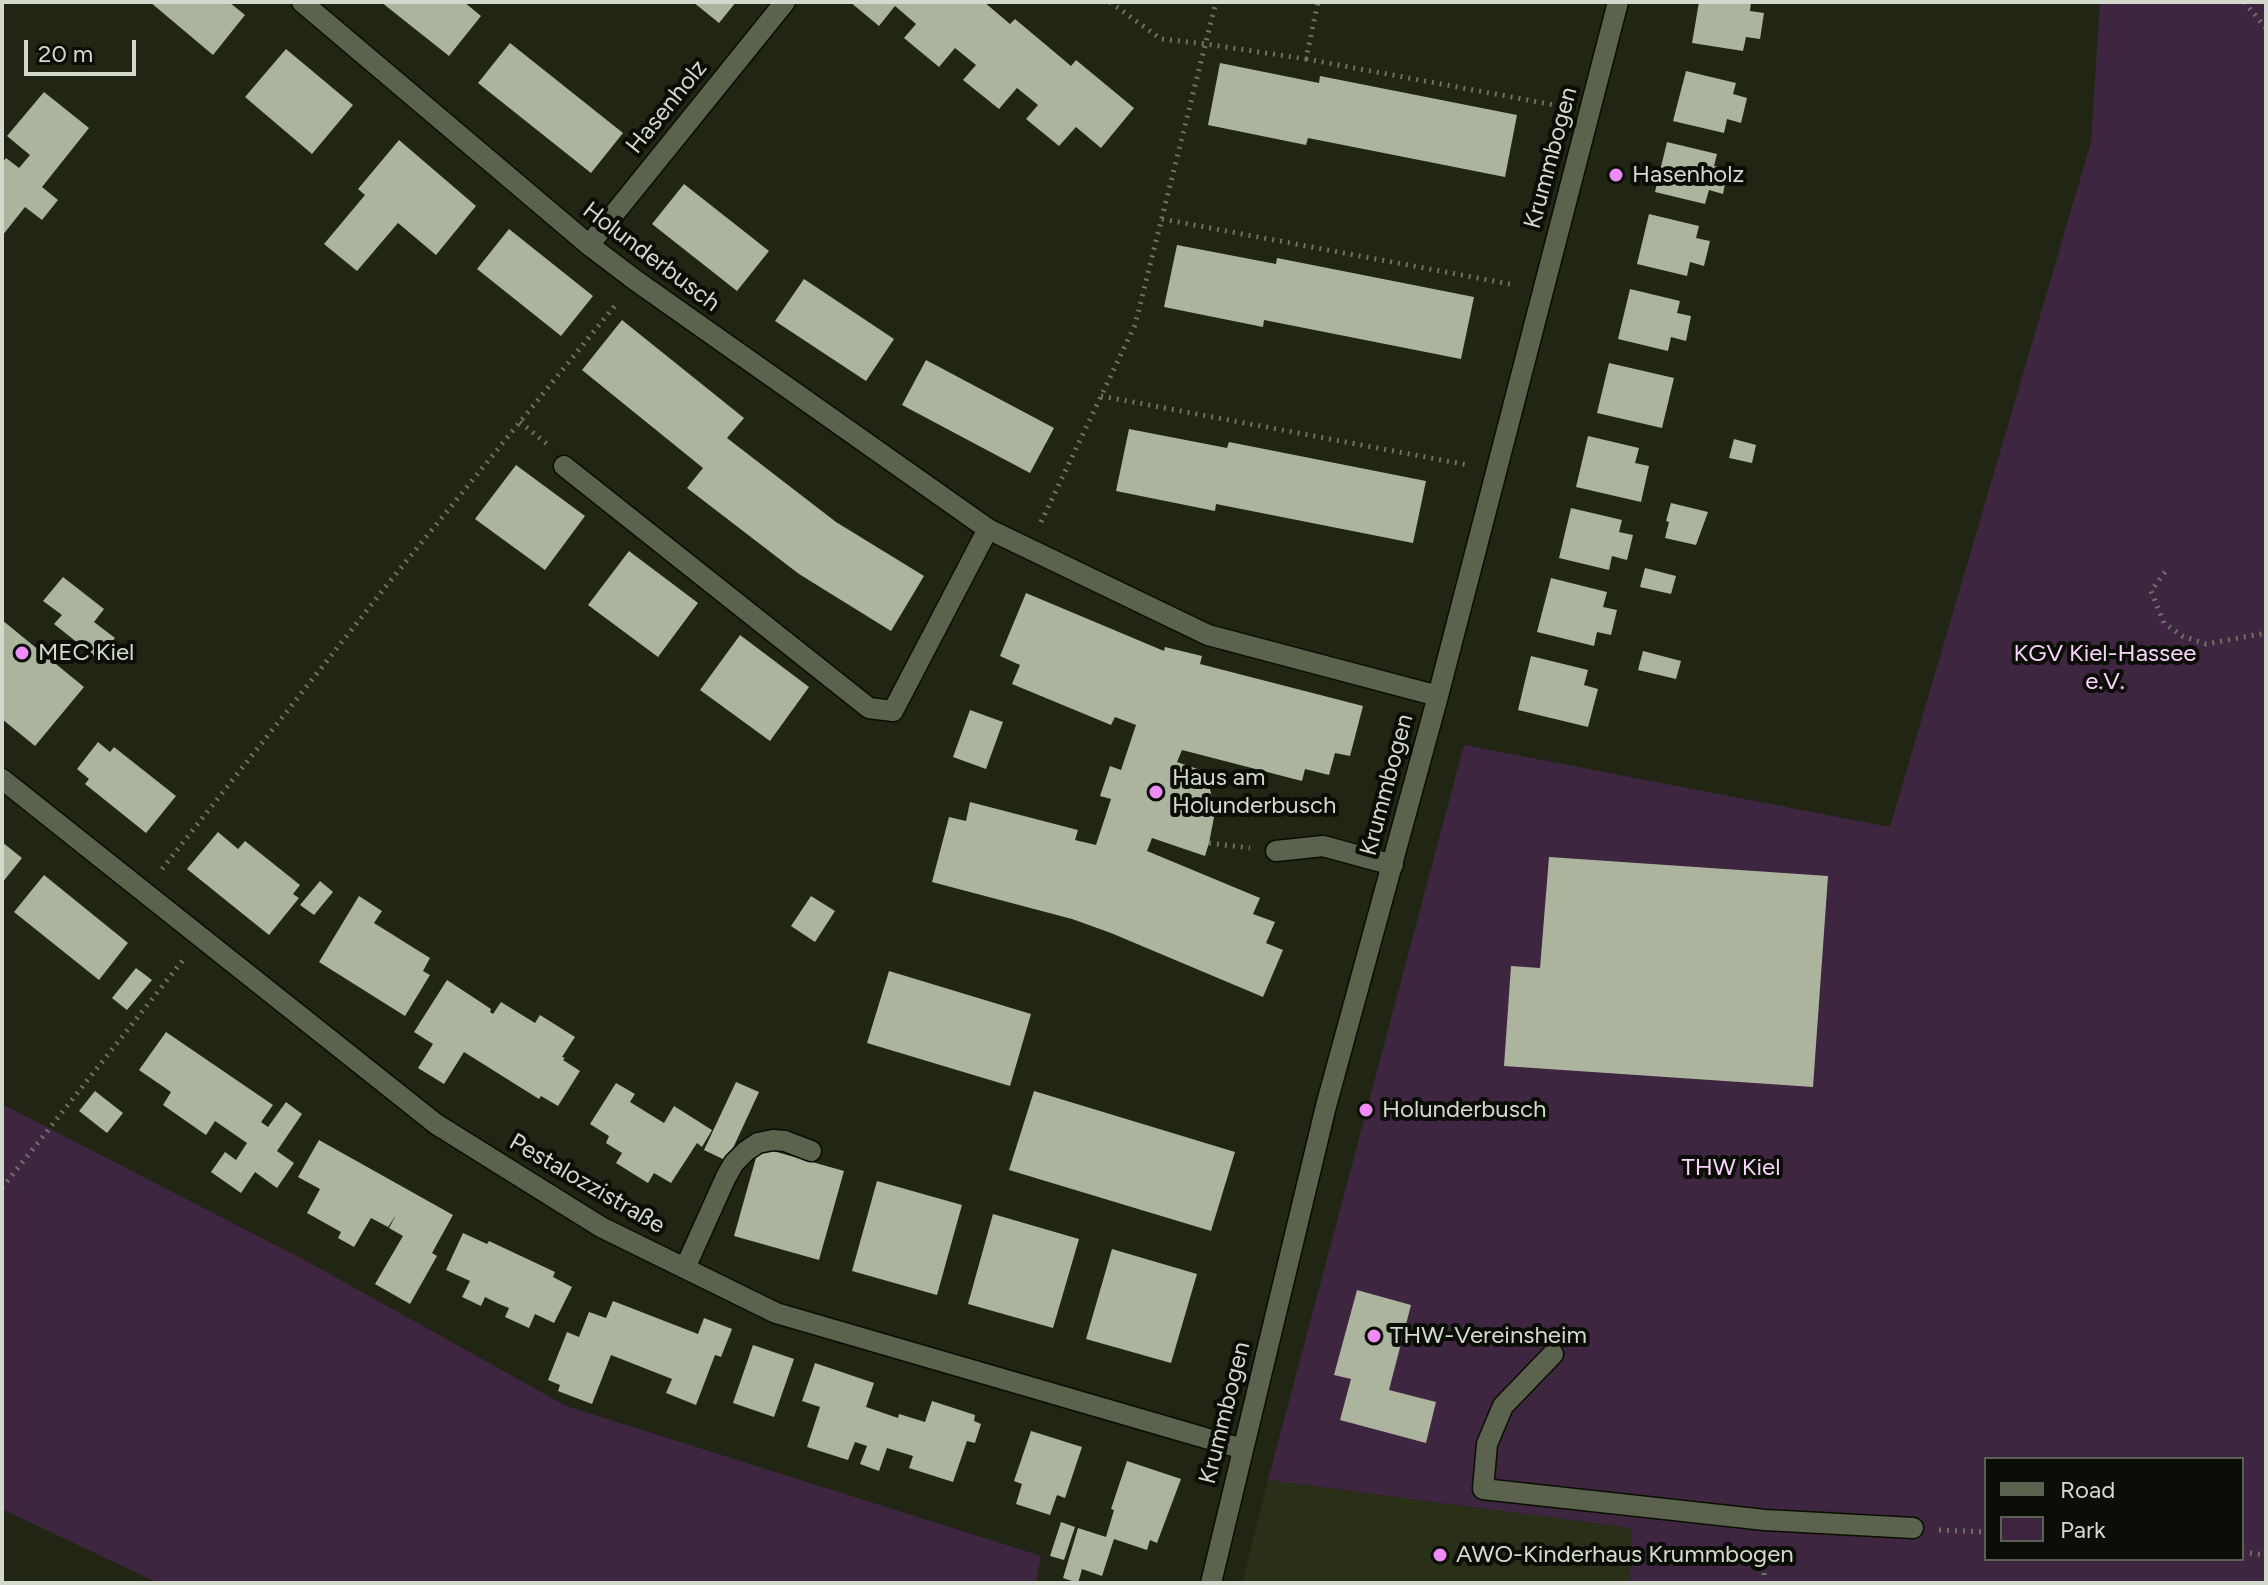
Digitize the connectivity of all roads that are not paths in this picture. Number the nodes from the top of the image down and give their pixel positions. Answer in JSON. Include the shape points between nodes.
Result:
{"nodes":[{"id":1,"x":302,"y":2,"type":"edge"},
{"id":2,"x":785,"y":2,"type":"edge"},
{"id":3,"x":1618,"y":2,"type":"edge"},
{"id":4,"x":589,"y":245,"type":"junction"},
{"id":5,"x":564,"y":466,"type":"dead end"},
{"id":6,"x":988,"y":529,"type":"junction"},
{"id":7,"x":1438,"y":696,"type":"junction"},
{"id":8,"x":2,"y":779,"type":"edge"},
{"id":9,"x":1276,"y":851,"type":"dead end"},
{"id":10,"x":1393,"y":865,"type":"junction"},
{"id":11,"x":811,"y":1151,"type":"dead end"},
{"id":12,"x":685,"y":1268,"type":"junction"},
{"id":13,"x":1553,"y":1354,"type":"dead end"},
{"id":14,"x":1243,"y":1449,"type":"junction"},
{"id":15,"x":1913,"y":1528,"type":"road end"},
{"id":16,"x":1211,"y":1583,"type":"edge"}],
"edges":[{"from":1,"to":4,"type":"street","name":"Holunderbusch"},
{"from":2,"to":4,"type":"street","name":"Hasenholz"},
{"from":3,"to":7,"type":"street","name":"Krummbogen"},
{"from":4,"to":6,"type":"street","name":"Holunderbusch"},
{"from":5,"to":6,"type":"street","via":[[869,708],[893,711]]},
{"from":6,"to":7,"type":"street","name":"Holunderbusch","via":[[1208,635]]},
{"from":7,"to":10,"type":"street","name":"Krummbogen"},
{"from":8,"to":12,"type":"street","name":"Pestalozzistraße","via":[[436,1124],[601,1227]]},
{"from":9,"to":10,"type":"street","via":[[1323,846]]},
{"from":10,"to":14,"type":"street","name":"Krummbogen","via":[[1326,1106]]},
{"from":11,"to":12,"type":"street","via":[[773,1140],[746,1151],[726,1177]]},
{"from":12,"to":14,"type":"street","name":"Pestalozzistraße","via":[[776,1313]]},
{"from":13,"to":15,"type":"street","via":[[1503,1406],[1487,1444],[1483,1489],[1765,1520]]},
{"from":14,"to":16,"type":"street","name":"Krummbogen"}]}
